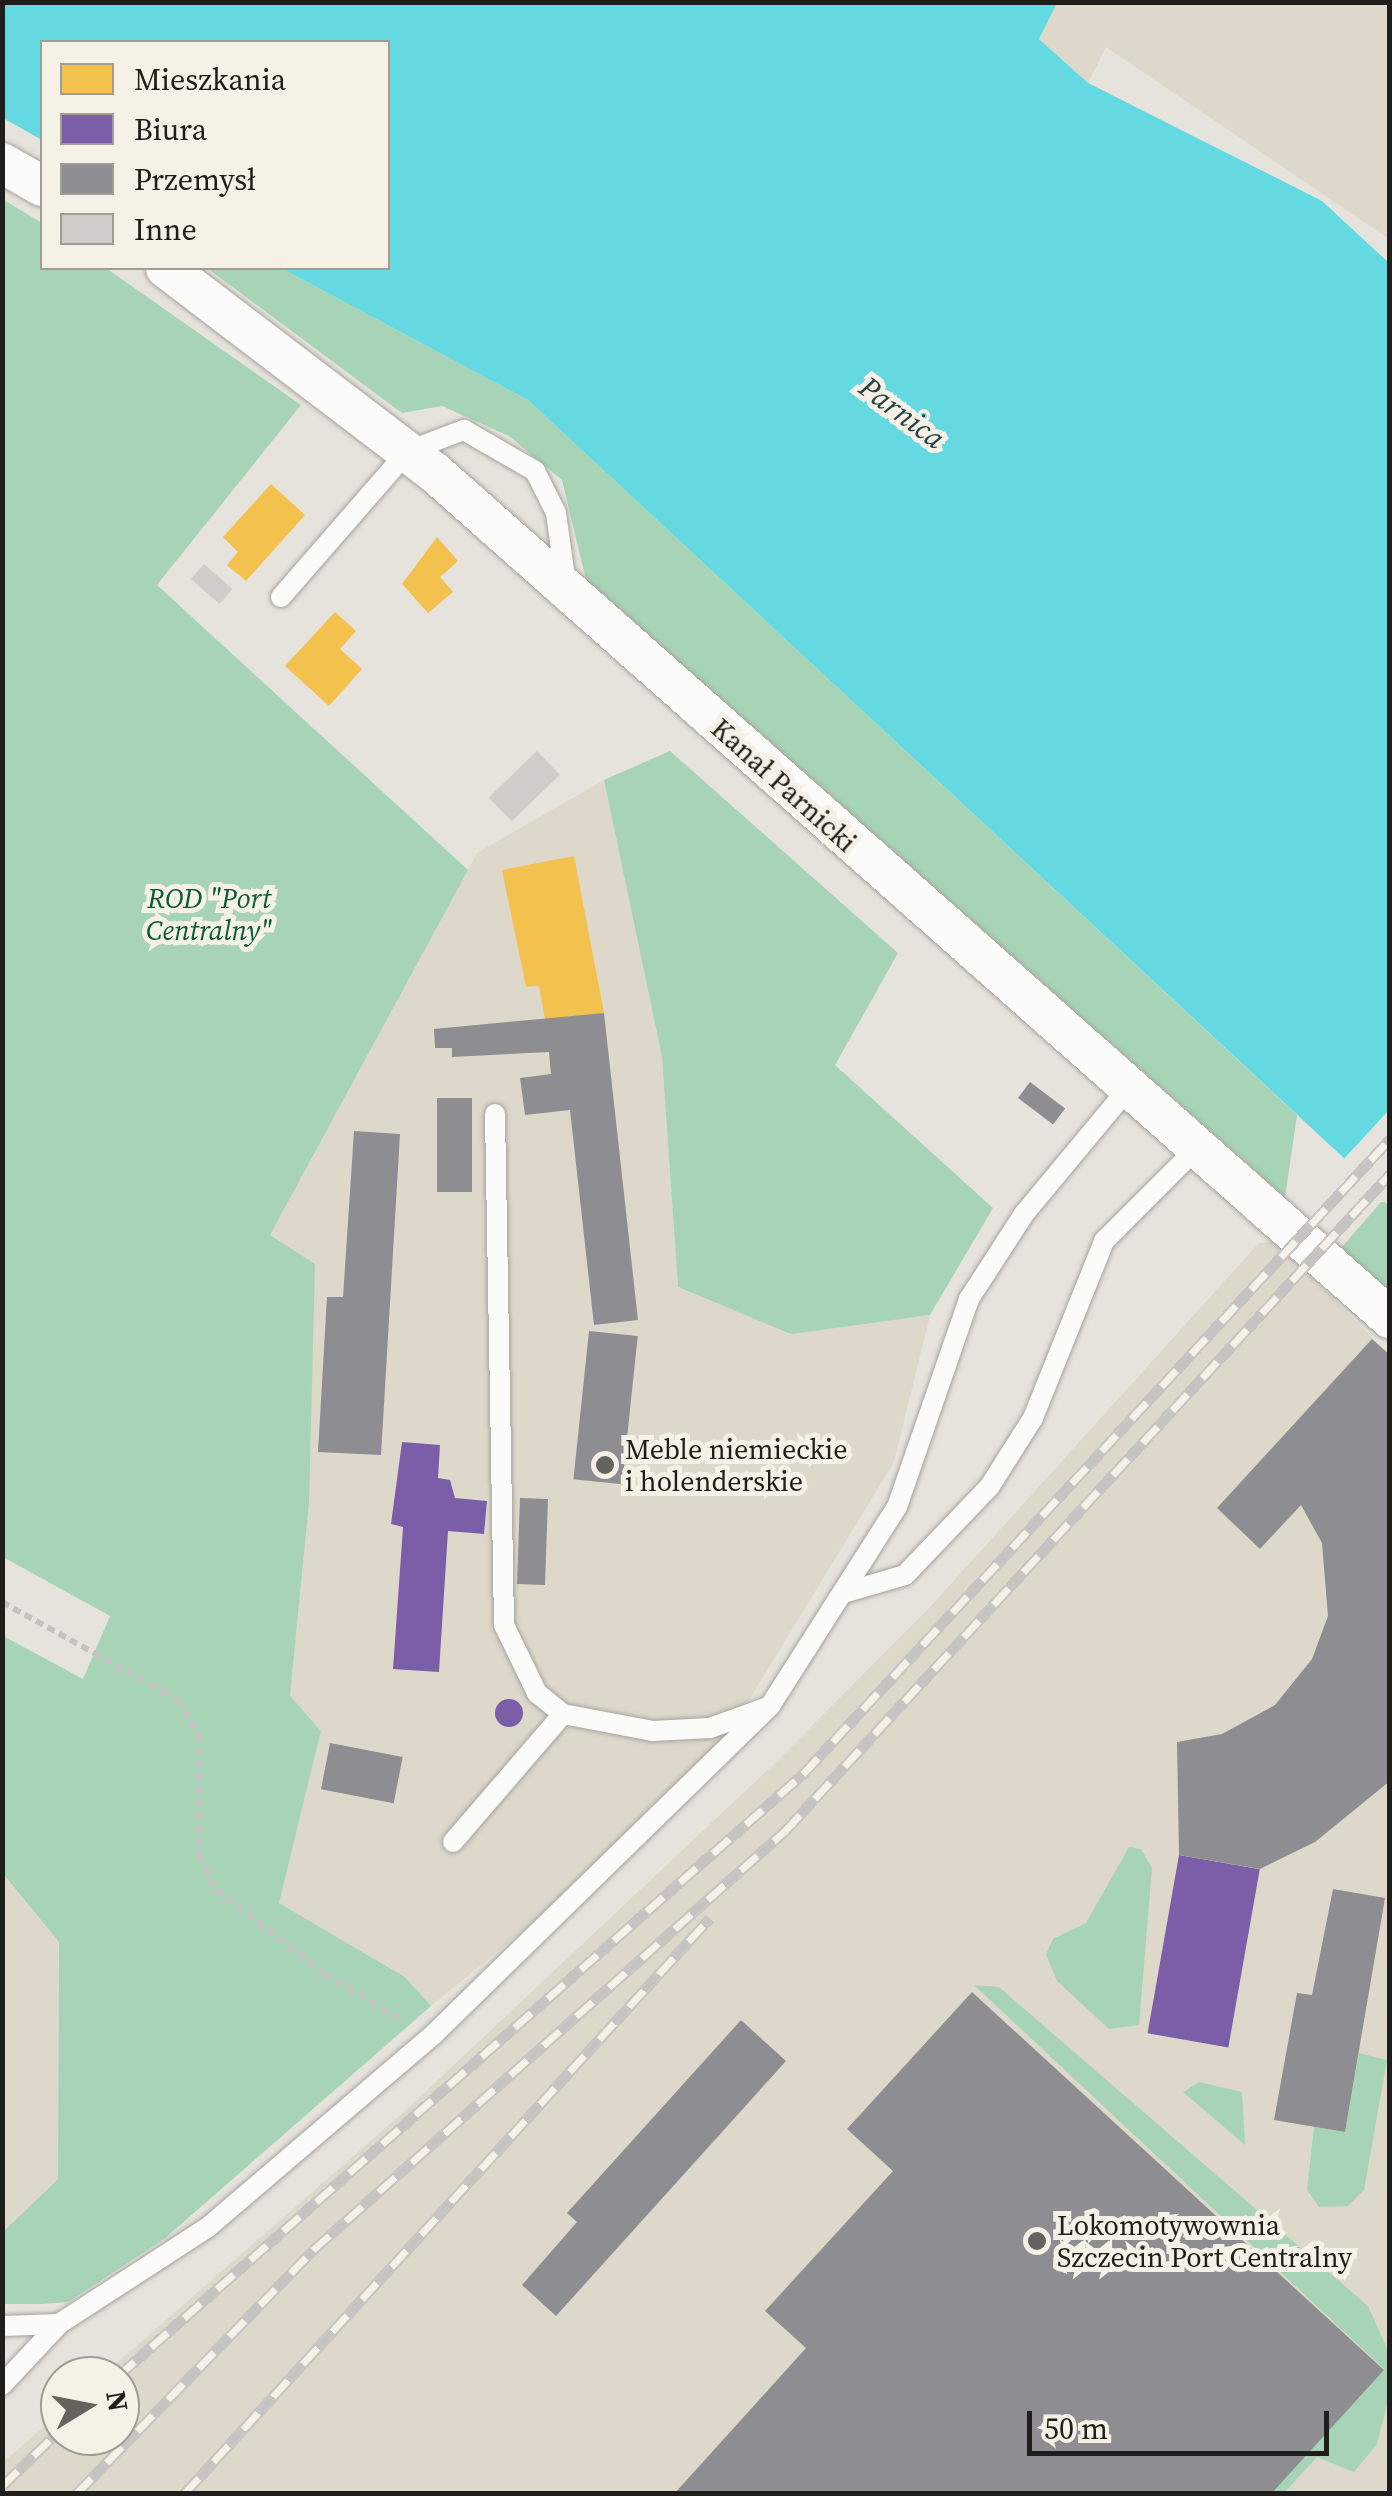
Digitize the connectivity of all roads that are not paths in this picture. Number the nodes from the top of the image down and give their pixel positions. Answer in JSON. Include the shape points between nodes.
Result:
{"nodes":[{"id":1,"x":2,"y":163,"type":"edge"},
{"id":2,"x":40,"y":185,"type":"edge"},
{"id":3,"x":169,"y":270,"type":"edge"},
{"id":4,"x":408,"y":451,"type":"junction"},
{"id":5,"x":568,"y":590,"type":"junction"},
{"id":6,"x":281,"y":597,"type":"dead end"},
{"id":7,"x":1127,"y":1090,"type":"junction"},
{"id":8,"x":494,"y":1114,"type":"dead end"},
{"id":9,"x":1195,"y":1150,"type":"junction"},
{"id":10,"x":1390,"y":1318,"type":"edge"},
{"id":11,"x":847,"y":1592,"type":"junction"},
{"id":12,"x":770,"y":1706,"type":"junction"},
{"id":13,"x":562,"y":1714,"type":"junction"},
{"id":14,"x":454,"y":1842,"type":"dead end"},
{"id":15,"x":58,"y":2324,"type":"junction"},
{"id":16,"x":2,"y":2326,"type":"edge"},
{"id":17,"x":2,"y":2385,"type":"edge"}],
"edges":[{"from":1,"to":2,"type":"street"},
{"from":3,"to":4,"type":"street","name":"Kanał Parnicki"},
{"from":4,"to":5,"type":"street","name":"Kanał Parnicki"},
{"from":4,"to":5,"type":"lane","via":[[464,430],[535,470],[556,513]]},
{"from":4,"to":6,"type":"lane"},
{"from":5,"to":7,"type":"street","name":"Kanał Parnicki"},
{"from":7,"to":9,"type":"street","name":"Kanał Parnicki"},
{"from":7,"to":11,"type":"lane","via":[[1024,1214],[969,1299],[911,1474]]},
{"from":8,"to":13,"type":"lane","via":[[504,1625],[537,1693]]},
{"from":9,"to":10,"type":"street","name":"Kanał Parnicki","via":[[1335,1261]]},
{"from":9,"to":11,"type":"lane","via":[[1104,1241],[1033,1418],[990,1486],[905,1575]]},
{"from":11,"to":12,"type":"lane"},
{"from":12,"to":13,"type":"lane","via":[[710,1728],[654,1731]]},
{"from":12,"to":15,"type":"lane","via":[[435,2033],[207,2228]]},
{"from":13,"to":14,"type":"lane"},
{"from":15,"to":16,"type":"lane"},
{"from":15,"to":17,"type":"lane"}]}
